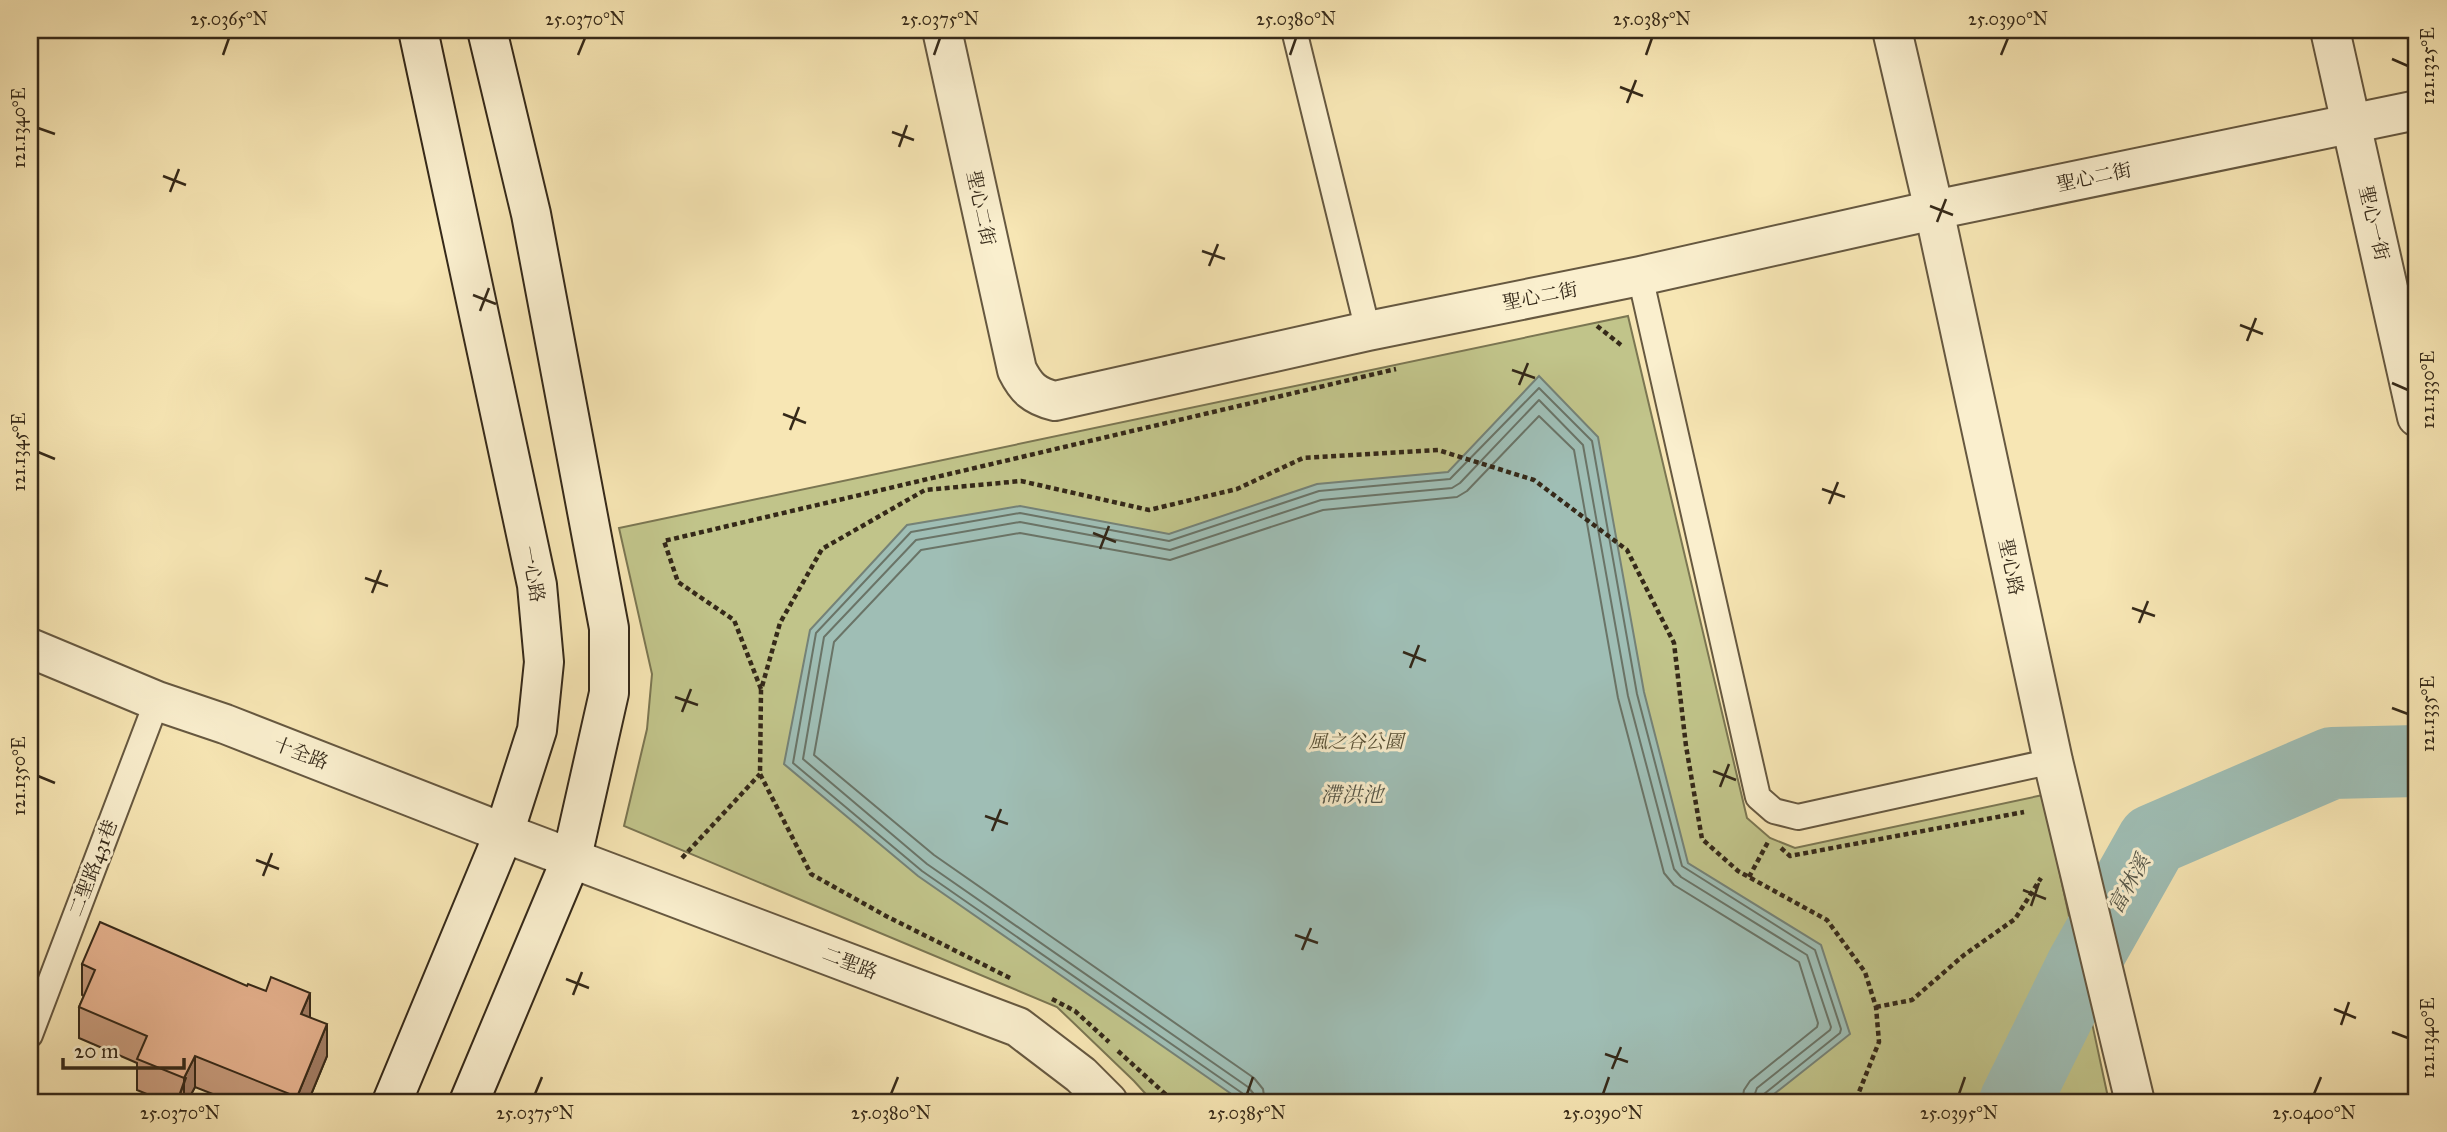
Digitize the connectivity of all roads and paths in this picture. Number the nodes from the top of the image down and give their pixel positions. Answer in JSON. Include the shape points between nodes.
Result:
{"nodes":[{"id":1,"x":418,"y":30,"type":"edge"},
{"id":2,"x":487,"y":30,"type":"edge"},
{"id":3,"x":942,"y":30,"type":"edge"},
{"id":4,"x":1294,"y":30,"type":"edge"},
{"id":5,"x":1892,"y":30,"type":"edge"},
{"id":6,"x":2330,"y":30,"type":"edge"},
{"id":7,"x":2417,"y":110,"type":"edge"},
{"id":8,"x":2352,"y":125,"type":"junction"},
{"id":9,"x":1934,"y":210,"type":"junction"},
{"id":10,"x":1640,"y":276,"type":"junction"},
{"id":11,"x":1593,"y":323,"type":"dead end"},
{"id":12,"x":1368,"y":331,"type":"junction"},
{"id":13,"x":1629,"y":351,"type":"dead end"},
{"id":14,"x":1405,"y":367,"type":"dead end"},
{"id":15,"x":2417,"y":417,"type":"edge"},
{"id":16,"x":30,"y":648,"type":"edge"},
{"id":17,"x":761,"y":690,"type":"junction"},
{"id":18,"x":157,"y":701,"type":"junction"},
{"id":19,"x":2053,"y":761,"type":"junction"},
{"id":20,"x":760,"y":774,"type":"junction"},
{"id":21,"x":2029,"y":811,"type":"dead end"},
{"id":22,"x":504,"y":833,"type":"junction"},
{"id":23,"x":1770,"y":838,"type":"dead end"},
{"id":24,"x":1780,"y":847,"type":"dead end"},
{"id":25,"x":572,"y":857,"type":"junction"},
{"id":26,"x":1749,"y":877,"type":"junction"},
{"id":27,"x":654,"y":887,"type":"junction"},
{"id":28,"x":2045,"y":889,"type":"dead end"},
{"id":29,"x":1016,"y":981,"type":"dead end"},
{"id":30,"x":1052,"y":999,"type":"dead end"},
{"id":31,"x":1876,"y":1007,"type":"junction"},
{"id":32,"x":30,"y":1035,"type":"edge"},
{"id":33,"x":392,"y":1102,"type":"edge"},
{"id":34,"x":469,"y":1102,"type":"edge"},
{"id":35,"x":1108,"y":1102,"type":"edge"},
{"id":36,"x":1174,"y":1102,"type":"edge"},
{"id":37,"x":1855,"y":1102,"type":"edge"},
{"id":38,"x":2135,"y":1102,"type":"edge"}],
"edges":[{"from":1,"to":22,"type":"street","name":"一心路","via":[[537,584],[544,662],[537,730]]},
{"from":2,"to":25,"type":"street","via":[[531,214],[609,628],[609,693]]},
{"from":3,"to":12,"type":"street","name":"聖心二街","via":[[1017,370],[1025,386],[1038,397],[1055,401]]},
{"from":4,"to":12,"type":"lane"},
{"from":5,"to":9,"type":"street","name":"聖心路"},
{"from":6,"to":8,"type":"street","name":"聖心一街"},
{"from":7,"to":8,"type":"street","name":"聖心二街"},
{"from":8,"to":9,"type":"street","name":"聖心二街"},
{"from":8,"to":15,"type":"street","name":"聖心一街"},
{"from":9,"to":10,"type":"street","name":"聖心二街"},
{"from":9,"to":19,"type":"street","name":"聖心路"},
{"from":10,"to":12,"type":"street","name":"聖心二街"},
{"from":10,"to":19,"type":"lane","via":[[1758,797],[1774,811],[1798,817]]},
{"from":11,"to":13,"type":"path"},
{"from":14,"to":17,"type":"path","via":[[664,541],[678,583],[734,620]]},
{"from":16,"to":18,"type":"street","name":"十全路"},
{"from":17,"to":20,"type":"path"},
{"from":17,"to":26,"type":"path","via":[[780,623],[822,550],[925,491],[1021,481],[1149,510],[1237,489],[1303,458],[1438,450],[1534,480],[1627,550],[1674,643],[1702,839]]},
{"from":18,"to":22,"type":"street","name":"十全路","via":[[225,723]]},
{"from":18,"to":32,"type":"lane","name":"二聖路431巷"},
{"from":19,"to":38,"type":"street","name":"聖心路"},
{"from":20,"to":27,"type":"path"},
{"from":20,"to":29,"type":"path","via":[[811,874]]},
{"from":21,"to":24,"type":"path","via":[[1790,856]]},
{"from":22,"to":25,"type":"street","name":"十全路"},
{"from":22,"to":33,"type":"street","name":"一心路"},
{"from":23,"to":26,"type":"path"},
{"from":25,"to":27,"type":"street","name":"二聖路"},
{"from":25,"to":34,"type":"street"},
{"from":26,"to":31,"type":"path","via":[[1827,920],[1865,972]]},
{"from":27,"to":35,"type":"street","name":"二聖路","via":[[1018,1027]]},
{"from":28,"to":31,"type":"path","via":[[2042,875],[2015,919],[1912,1000]]},
{"from":30,"to":36,"type":"path","via":[[1075,1011]]},
{"from":31,"to":37,"type":"path","via":[[1879,1042]]}]}
